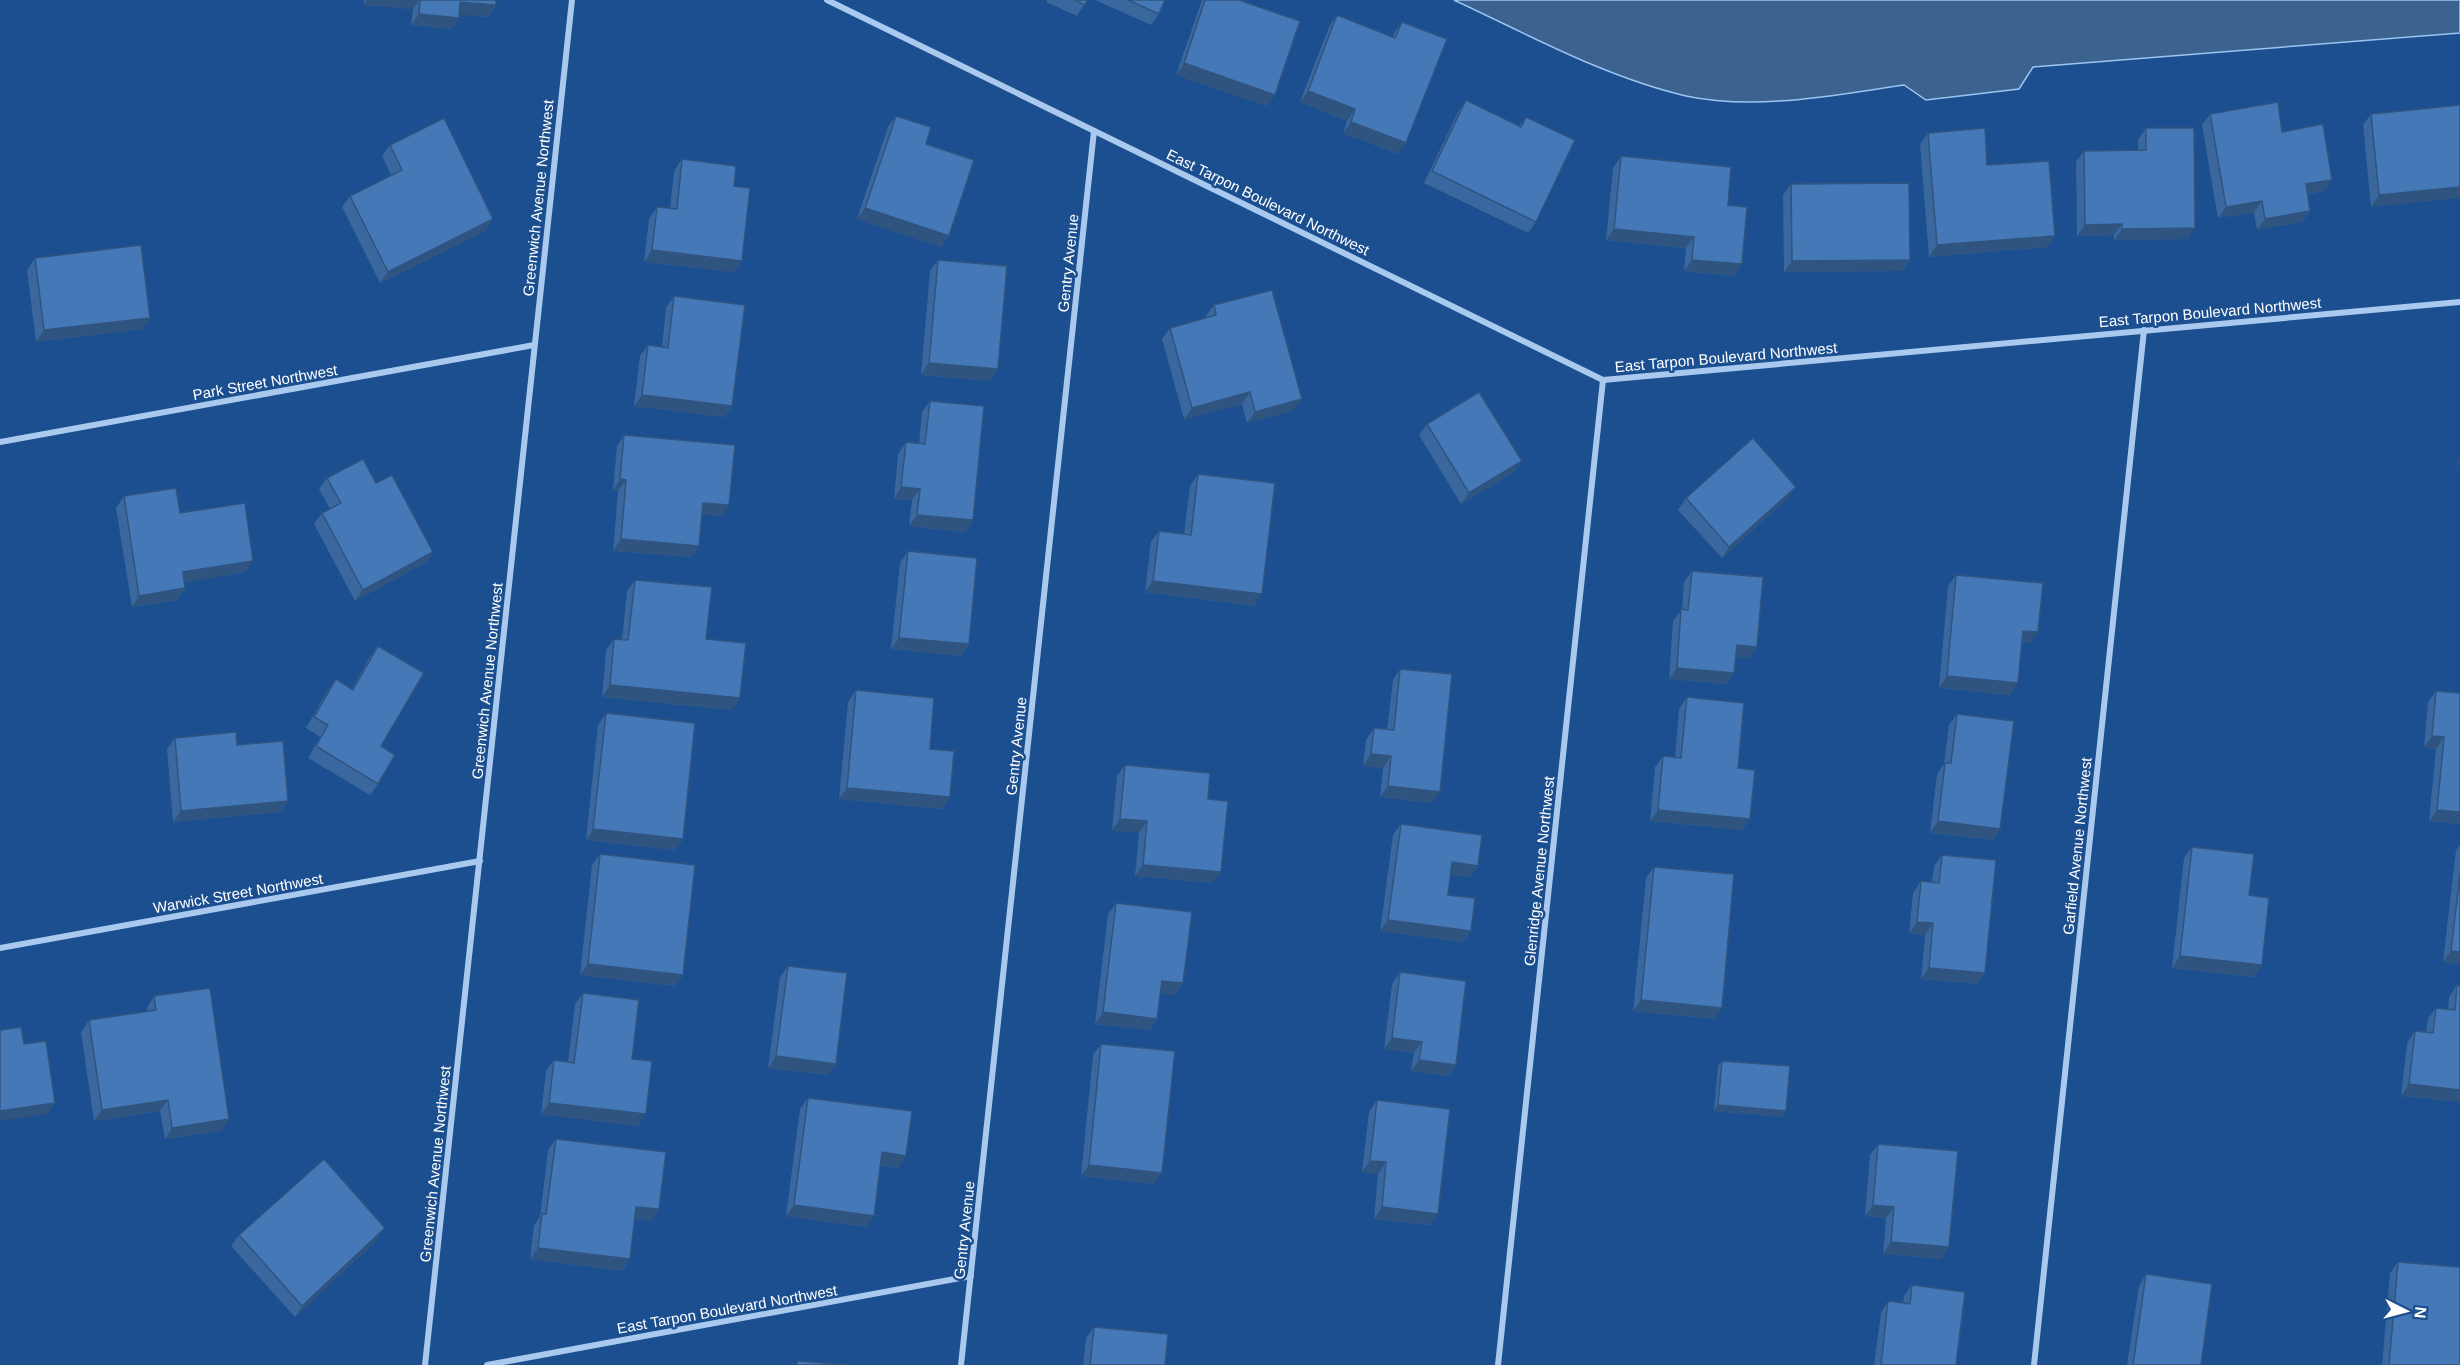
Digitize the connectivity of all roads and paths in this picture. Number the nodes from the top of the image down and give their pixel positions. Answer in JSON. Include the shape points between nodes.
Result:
{"nodes":[{"id":1,"x":572,"y":0,"type":"edge"},
{"id":2,"x":828,"y":0,"type":"edge"},
{"id":3,"x":1094,"y":130,"type":"junction"},
{"id":4,"x":2460,"y":302,"type":"edge"},
{"id":5,"x":2144,"y":330,"type":"junction"},
{"id":6,"x":534,"y":345,"type":"junction"},
{"id":7,"x":1603,"y":380,"type":"junction"},
{"id":8,"x":0,"y":442,"type":"edge"},
{"id":9,"x":480,"y":861,"type":"junction"},
{"id":10,"x":0,"y":948,"type":"edge"},
{"id":11,"x":971,"y":1276,"type":"junction"},
{"id":12,"x":425,"y":1365,"type":"edge"},
{"id":13,"x":487,"y":1365,"type":"edge"},
{"id":14,"x":961,"y":1365,"type":"edge"},
{"id":15,"x":1498,"y":1365,"type":"edge"},
{"id":16,"x":2034,"y":1365,"type":"edge"}],
"edges":[{"from":1,"to":6,"type":"street","name":"Greenwich Avenue Northwest"},
{"from":2,"to":3,"type":"street","name":"East Tarpon Boulevard Northwest"},
{"from":3,"to":7,"type":"street","name":"East Tarpon Boulevard Northwest"},
{"from":3,"to":11,"type":"street","name":"Gentry Avenue"},
{"from":4,"to":5,"type":"street","name":"East Tarpon Boulevard Northwest"},
{"from":5,"to":7,"type":"street","name":"East Tarpon Boulevard Northwest"},
{"from":5,"to":16,"type":"street","name":"Garfield Avenue Northwest"},
{"from":6,"to":8,"type":"street","name":"Park Street Northwest"},
{"from":6,"to":9,"type":"street","name":"Greenwich Avenue Northwest"},
{"from":7,"to":15,"type":"street","name":"Glenridge Avenue Northwest"},
{"from":9,"to":10,"type":"street","name":"Warwick Street Northwest"},
{"from":9,"to":12,"type":"street","name":"Greenwich Avenue Northwest"},
{"from":11,"to":13,"type":"street","name":"East Tarpon Boulevard Northwest"},
{"from":11,"to":14,"type":"street","name":"Gentry Avenue"}]}
